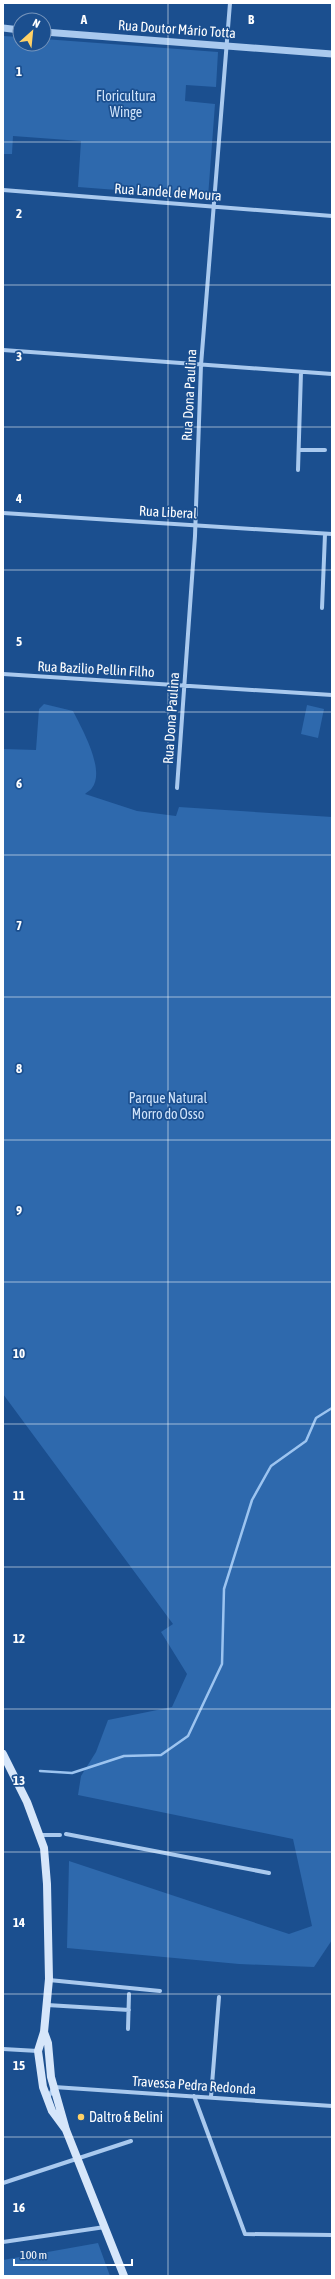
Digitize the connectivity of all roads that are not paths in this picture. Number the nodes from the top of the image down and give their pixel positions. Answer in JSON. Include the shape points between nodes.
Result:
{"nodes":[{"id":1,"x":230,"y":3,"type":"edge"},
{"id":2,"x":52,"y":33,"type":"edge"},
{"id":3,"x":227,"y":46,"type":"junction"},
{"id":4,"x":332,"y":54,"type":"edge"},
{"id":5,"x":3,"y":190,"type":"edge"},
{"id":6,"x":214,"y":206,"type":"junction"},
{"id":7,"x":332,"y":216,"type":"edge"},
{"id":8,"x":3,"y":350,"type":"edge"},
{"id":9,"x":201,"y":364,"type":"junction"},
{"id":10,"x":301,"y":372,"type":"junction"},
{"id":11,"x":332,"y":374,"type":"edge"},
{"id":12,"x":299,"y":450,"type":"junction"},
{"id":13,"x":325,"y":450,"type":"dead end"},
{"id":14,"x":298,"y":470,"type":"dead end"},
{"id":15,"x":3,"y":512,"type":"edge"},
{"id":16,"x":196,"y":525,"type":"junction"},
{"id":17,"x":325,"y":534,"type":"junction"},
{"id":18,"x":332,"y":534,"type":"edge"},
{"id":19,"x":322,"y":608,"type":"dead end"},
{"id":20,"x":3,"y":674,"type":"edge"},
{"id":21,"x":184,"y":685,"type":"junction"},
{"id":22,"x":332,"y":695,"type":"edge"},
{"id":23,"x":177,"y":788,"type":"dead end"},
{"id":24,"x":3,"y":1754,"type":"edge"},
{"id":25,"x":66,"y":1834,"type":"dead end"},
{"id":26,"x":41,"y":1835,"type":"junction"},
{"id":27,"x":60,"y":1835,"type":"dead end"},
{"id":28,"x":269,"y":1874,"type":"dead end"},
{"id":29,"x":49,"y":1980,"type":"junction"},
{"id":30,"x":160,"y":1991,"type":"dead end"},
{"id":31,"x":129,"y":1994,"type":"dead end"},
{"id":32,"x":219,"y":1997,"type":"dead end"},
{"id":33,"x":47,"y":2005,"type":"junction"},
{"id":34,"x":129,"y":2010,"type":"junction"},
{"id":35,"x":128,"y":2030,"type":"dead end"},
{"id":36,"x":44,"y":2032,"type":"junction"},
{"id":37,"x":3,"y":2049,"type":"edge"},
{"id":38,"x":38,"y":2051,"type":"junction"},
{"id":39,"x":54,"y":2087,"type":"junction"},
{"id":40,"x":194,"y":2096,"type":"junction"},
{"id":41,"x":211,"y":2097,"type":"junction"},
{"id":42,"x":48,"y":2101,"type":"junction"},
{"id":43,"x":332,"y":2106,"type":"edge"},
{"id":44,"x":66,"y":2130,"type":"junction"},
{"id":45,"x":131,"y":2141,"type":"dead end"},
{"id":46,"x":78,"y":2160,"type":"junction"},
{"id":47,"x":3,"y":2183,"type":"edge"},
{"id":48,"x":105,"y":2227,"type":"junction"},
{"id":49,"x":332,"y":2235,"type":"edge"},
{"id":50,"x":3,"y":2242,"type":"edge"},
{"id":51,"x":124,"y":2276,"type":"edge"}],
"edges":[{"from":1,"to":3,"type":"street","name":"Rua Dona Paulina"},
{"from":2,"to":3,"type":"street","name":"Rua Doutor Mário Totta"},
{"from":3,"to":4,"type":"street","name":"Rua Doutor Mário Totta"},
{"from":3,"to":6,"type":"street","name":"Rua Dona Paulina"},
{"from":5,"to":6,"type":"street","name":"Rua Landel de Moura"},
{"from":6,"to":7,"type":"street","name":"Rua Landel de Moura"},
{"from":6,"to":9,"type":"street","name":"Rua Dona Paulina"},
{"from":8,"to":9,"type":"street"},
{"from":9,"to":10,"type":"street"},
{"from":9,"to":16,"type":"street","name":"Rua Dona Paulina"},
{"from":10,"to":11,"type":"street"},
{"from":10,"to":12,"type":"street"},
{"from":12,"to":13,"type":"street"},
{"from":12,"to":14,"type":"street"},
{"from":15,"to":16,"type":"street","name":"Rua Liberal"},
{"from":16,"to":17,"type":"street","name":"Rua Liberal"},
{"from":16,"to":21,"type":"street","name":"Rua Dona Paulina"},
{"from":17,"to":18,"type":"street","name":"Rua Liberal"},
{"from":17,"to":19,"type":"street"},
{"from":20,"to":21,"type":"street","name":"Rua Bazilio Pellin Filho"},
{"from":21,"to":22,"type":"street","name":"Rua Bazilio Pellin Filho"},
{"from":21,"to":23,"type":"street","name":"Rua Dona Paulina"},
{"from":24,"to":26,"type":"main road"},
{"from":25,"to":28,"type":"street"},
{"from":26,"to":27,"type":"street"},
{"from":26,"to":29,"type":"main road","via":[[47,1884]]},
{"from":29,"to":30,"type":"street"},
{"from":29,"to":33,"type":"main road"},
{"from":31,"to":34,"type":"street"},
{"from":32,"to":41,"type":"street"},
{"from":33,"to":34,"type":"street"},
{"from":33,"to":36,"type":"main road"},
{"from":34,"to":35,"type":"street"},
{"from":36,"to":38,"type":"main road"},
{"from":36,"to":39,"type":"main road"},
{"from":37,"to":38,"type":"street"},
{"from":38,"to":42,"type":"main road","via":[[43,2087]]},
{"from":39,"to":40,"type":"street","name":"Travessa Pedra Redonda"},
{"from":39,"to":42,"type":"street","via":[[48,2094]]},
{"from":39,"to":44,"type":"main road"},
{"from":40,"to":41,"type":"street","name":"Travessa Pedra Redonda"},
{"from":40,"to":49,"type":"street","via":[[245,2234]]},
{"from":41,"to":43,"type":"street","name":"Travessa Pedra Redonda"},
{"from":42,"to":44,"type":"main road"},
{"from":44,"to":46,"type":"main road"},
{"from":45,"to":46,"type":"street"},
{"from":46,"to":47,"type":"street"},
{"from":46,"to":48,"type":"main road"},
{"from":48,"to":50,"type":"street"},
{"from":48,"to":51,"type":"main road"}]}
